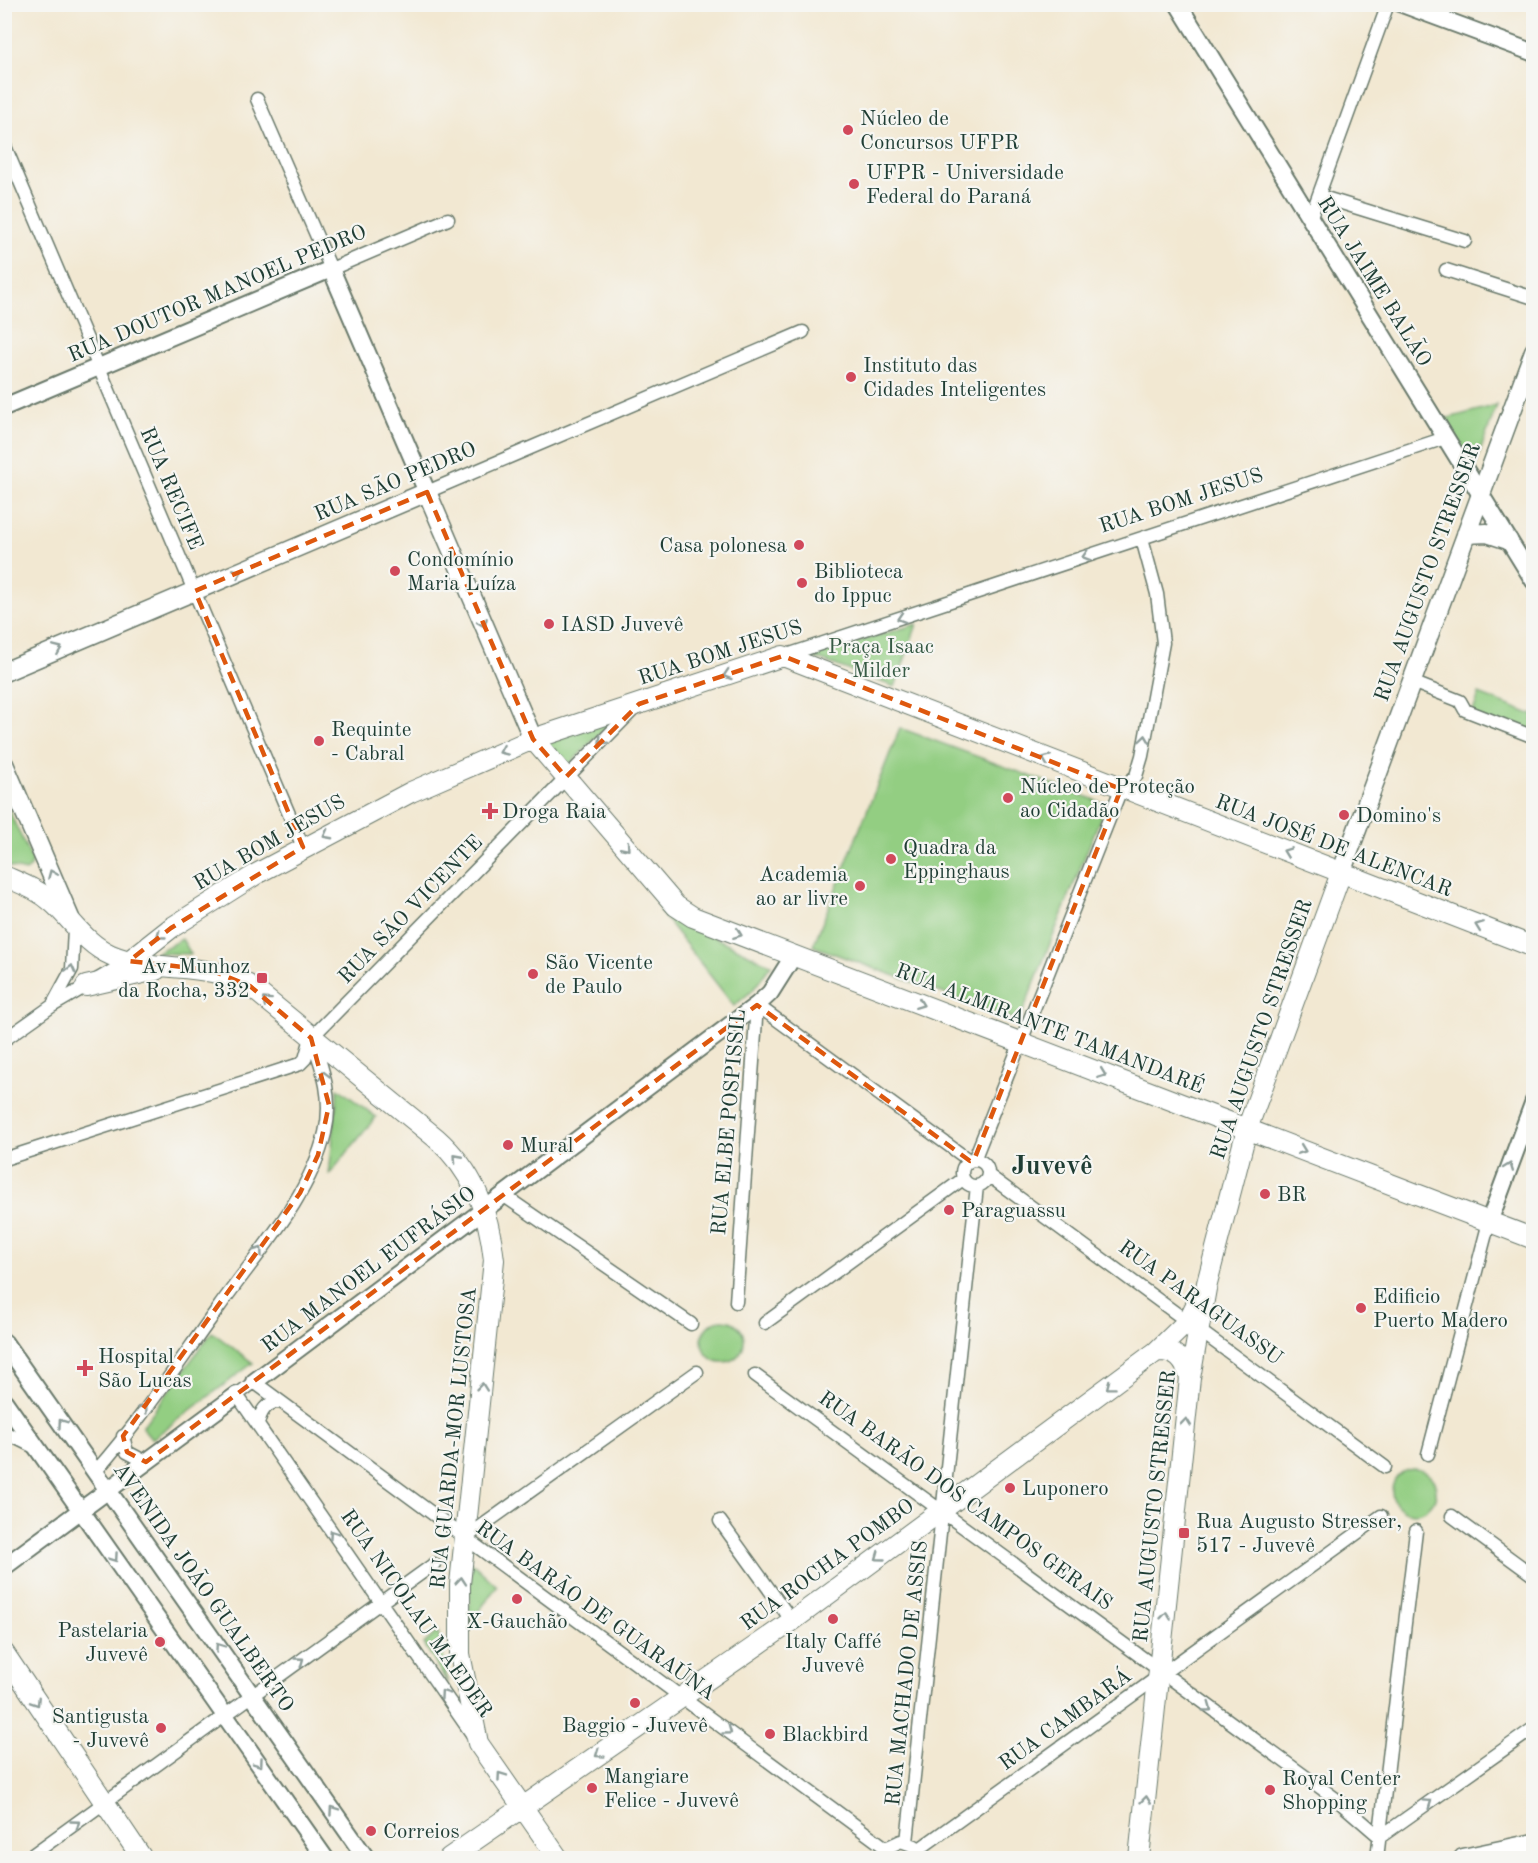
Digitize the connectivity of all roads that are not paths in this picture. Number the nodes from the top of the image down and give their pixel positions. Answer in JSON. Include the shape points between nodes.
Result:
{"nodes":[{"id":1,"x":1178,"y":4,"type":"edge"},
{"id":2,"x":1388,"y":4,"type":"edge"},
{"id":3,"x":1402,"y":4,"type":"edge"},
{"id":4,"x":1533,"y":53,"type":"edge"},
{"id":5,"x":257,"y":99,"type":"dead end"},
{"id":6,"x":4,"y":144,"type":"edge"},
{"id":7,"x":1319,"y":196,"type":"junction"},
{"id":8,"x":448,"y":219,"type":"dead end"},
{"id":9,"x":1310,"y":219,"type":"junction"},
{"id":10,"x":1465,"y":242,"type":"dead end"},
{"id":11,"x":331,"y":269,"type":"junction"},
{"id":12,"x":1446,"y":270,"type":"dead end"},
{"id":13,"x":1533,"y":298,"type":"edge"},
{"id":14,"x":803,"y":332,"type":"dead end"},
{"id":15,"x":1533,"y":351,"type":"edge"},
{"id":16,"x":99,"y":367,"type":"junction"},
{"id":17,"x":4,"y":407,"type":"edge"},
{"id":18,"x":1445,"y":438,"type":"junction"},
{"id":19,"x":427,"y":492,"type":"junction"},
{"id":20,"x":1480,"y":495,"type":"junction"},
{"id":21,"x":1466,"y":534,"type":"junction"},
{"id":22,"x":1142,"y":538,"type":"junction"},
{"id":23,"x":1508,"y":540,"type":"junction"},
{"id":24,"x":1533,"y":581,"type":"edge"},
{"id":25,"x":195,"y":591,"type":"junction"},
{"id":26,"x":783,"y":656,"type":"junction"},
{"id":27,"x":4,"y":672,"type":"edge"},
{"id":28,"x":1412,"y":682,"type":"junction"},
{"id":29,"x":639,"y":704,"type":"junction"},
{"id":30,"x":1533,"y":736,"type":"edge"},
{"id":31,"x":533,"y":739,"type":"junction"},
{"id":32,"x":4,"y":765,"type":"edge"},
{"id":33,"x":566,"y":777,"type":"junction"},
{"id":34,"x":1121,"y":789,"type":"junction"},
{"id":35,"x":303,"y":847,"type":"junction"},
{"id":36,"x":1341,"y":873,"type":"junction"},
{"id":37,"x":4,"y":876,"type":"edge"},
{"id":38,"x":75,"y":928,"type":"junction"},
{"id":39,"x":1533,"y":948,"type":"edge"},
{"id":40,"x":794,"y":956,"type":"junction"},
{"id":41,"x":129,"y":961,"type":"junction"},
{"id":42,"x":170,"y":968,"type":"junction"},
{"id":43,"x":86,"y":986,"type":"junction"},
{"id":44,"x":757,"y":1005,"type":"junction"},
{"id":45,"x":52,"y":1006,"type":"junction"},
{"id":46,"x":311,"y":1038,"type":"junction"},
{"id":47,"x":4,"y":1040,"type":"edge"},
{"id":48,"x":1021,"y":1043,"type":"junction"},
{"id":49,"x":1533,"y":1101,"type":"edge"},
{"id":50,"x":1247,"y":1129,"type":"junction"},
{"id":51,"x":4,"y":1159,"type":"edge"},
{"id":52,"x":972,"y":1161,"type":"junction"},
{"id":53,"x":988,"y":1175,"type":"junction"},
{"id":54,"x":963,"y":1179,"type":"junction"},
{"id":55,"x":977,"y":1186,"type":"junction"},
{"id":56,"x":502,"y":1196,"type":"junction"},
{"id":57,"x":484,"y":1209,"type":"junction"},
{"id":58,"x":1489,"y":1222,"type":"junction"},
{"id":59,"x":1533,"y":1239,"type":"edge"},
{"id":60,"x":1208,"y":1283,"type":"joint"},
{"id":61,"x":736,"y":1302,"type":"dead end"},
{"id":62,"x":765,"y":1323,"type":"dead end"},
{"id":63,"x":691,"y":1324,"type":"dead end"},
{"id":64,"x":1193,"y":1326,"type":"junction"},
{"id":65,"x":4,"y":1342,"type":"edge"},
{"id":66,"x":1157,"y":1351,"type":"junction"},
{"id":67,"x":697,"y":1372,"type":"dead end"},
{"id":68,"x":755,"y":1375,"type":"dead end"},
{"id":69,"x":1191,"y":1378,"type":"junction"},
{"id":70,"x":254,"y":1382,"type":"junction"},
{"id":71,"x":237,"y":1395,"type":"junction"},
{"id":72,"x":4,"y":1401,"type":"edge"},
{"id":73,"x":281,"y":1402,"type":"junction"},
{"id":74,"x":258,"y":1425,"type":"junction"},
{"id":75,"x":4,"y":1432,"type":"edge"},
{"id":76,"x":123,"y":1436,"type":"junction"},
{"id":77,"x":38,"y":1449,"type":"junction"},
{"id":78,"x":1428,"y":1454,"type":"dead end"},
{"id":79,"x":146,"y":1462,"type":"junction"},
{"id":80,"x":1385,"y":1467,"type":"dead end"},
{"id":81,"x":96,"y":1471,"type":"junction"},
{"id":82,"x":108,"y":1490,"type":"junction"},
{"id":83,"x":81,"y":1510,"type":"junction"},
{"id":84,"x":943,"y":1510,"type":"junction"},
{"id":85,"x":1381,"y":1516,"type":"dead end"},
{"id":86,"x":1452,"y":1516,"type":"dead end"},
{"id":87,"x":720,"y":1521,"type":"dead end"},
{"id":88,"x":1416,"y":1531,"type":"dead end"},
{"id":89,"x":465,"y":1538,"type":"junction"},
{"id":90,"x":434,"y":1564,"type":"dead end"},
{"id":91,"x":4,"y":1567,"type":"edge"},
{"id":92,"x":1533,"y":1576,"type":"edge"},
{"id":93,"x":381,"y":1602,"type":"junction"},
{"id":94,"x":792,"y":1621,"type":"junction"},
{"id":95,"x":4,"y":1653,"type":"edge"},
{"id":96,"x":1160,"y":1674,"type":"junction"},
{"id":97,"x":253,"y":1695,"type":"junction"},
{"id":98,"x":681,"y":1696,"type":"junction"},
{"id":99,"x":225,"y":1715,"type":"junction"},
{"id":100,"x":1533,"y":1728,"type":"edge"},
{"id":101,"x":478,"y":1743,"type":"junction"},
{"id":102,"x":104,"y":1804,"type":"junction"},
{"id":103,"x":522,"y":1806,"type":"junction"},
{"id":104,"x":1380,"y":1837,"type":"junction"},
{"id":105,"x":907,"y":1842,"type":"junction"},
{"id":106,"x":1533,"y":1843,"type":"edge"},
{"id":107,"x":884,"y":1853,"type":"edge"},
{"id":108,"x":920,"y":1854,"type":"edge"},
{"id":109,"x":28,"y":1858,"type":"edge"},
{"id":110,"x":142,"y":1858,"type":"edge"},
{"id":111,"x":325,"y":1858,"type":"edge"},
{"id":112,"x":366,"y":1858,"type":"edge"},
{"id":113,"x":449,"y":1858,"type":"edge"},
{"id":114,"x":558,"y":1858,"type":"edge"},
{"id":115,"x":1139,"y":1858,"type":"edge"},
{"id":116,"x":1377,"y":1858,"type":"edge"},
{"id":117,"x":1463,"y":1858,"type":"edge"}],
"edges":[{"from":1,"to":9,"type":"street","name":"RUA JAIME BALÃO"},
{"from":2,"to":7,"type":"street"},
{"from":3,"to":4,"type":"street"},
{"from":5,"to":11,"type":"street"},
{"from":6,"to":16,"type":"street","name":"RUA RECIFE"},
{"from":7,"to":9,"type":"street"},
{"from":7,"to":10,"type":"street"},
{"from":8,"to":11,"type":"street","name":"RUA DOUTOR MANOEL PEDRO"},
{"from":9,"to":18,"type":"street","name":"RUA JAIME BALÃO"},
{"from":11,"to":16,"type":"street","name":"RUA DOUTOR MANOEL PEDRO"},
{"from":11,"to":19,"type":"street"},
{"from":12,"to":13,"type":"street"},
{"from":14,"to":19,"type":"street","name":"RUA SÃO PEDRO"},
{"from":15,"to":20,"type":"main road","name":"RUA AUGUSTO STRESSER"},
{"from":16,"to":17,"type":"street","name":"RUA DOUTOR MANOEL PEDRO"},
{"from":16,"to":25,"type":"street","name":"RUA RECIFE"},
{"from":18,"to":20,"type":"street","name":"RUA JAIME BALÃO"},
{"from":18,"to":22,"type":"street","name":"RUA BOM JESUS"},
{"from":25,"to":19,"type":"main road","name":"RUA SÃO PEDRO","one_way":true},
{"from":19,"to":31,"type":"main road","one_way":true},
{"from":20,"to":21,"type":"main road","name":"RUA AUGUSTO STRESSER"},
{"from":20,"to":23,"type":"street","name":"RUA JAIME BALÃO"},
{"from":21,"to":23,"type":"main road","via":[[1487,533]]},
{"from":21,"to":28,"type":"main road","name":"RUA AUGUSTO STRESSER"},
{"from":22,"to":26,"type":"street","name":"RUA BOM JESUS","one_way":true},
{"from":34,"to":22,"type":"street","one_way":true,"via":[[1136,777],[1163,643],[1157,594]]},
{"from":23,"to":24,"type":"street","name":"RUA JAIME BALÃO"},
{"from":27,"to":25,"type":"main road","name":"RUA SÃO PEDRO","one_way":true},
{"from":25,"to":35,"type":"street","name":"RUA RECIFE"},
{"from":26,"to":29,"type":"main road","name":"RUA BOM JESUS","one_way":true},
{"from":34,"to":26,"type":"main road","name":"RUA JOSÉ DE ALENCAR","one_way":true},
{"from":28,"to":30,"type":"street","via":[[1460,700],[1465,710]]},
{"from":28,"to":36,"type":"main road","name":"RUA AUGUSTO STRESSER"},
{"from":29,"to":31,"type":"main road","name":"RUA BOM JESUS"},
{"from":29,"to":33,"type":"street","name":"RUA SÃO VICENTE","one_way":true},
{"from":31,"to":33,"type":"main road"},
{"from":31,"to":35,"type":"main road","name":"RUA BOM JESUS","one_way":true,"via":[[411,792]]},
{"from":38,"to":32,"type":"main road","one_way":true},
{"from":33,"to":40,"type":"main road","name":"RUA ALMIRANTE TAMANDARÉ","one_way":true,"via":[[684,912]]},
{"from":33,"to":46,"type":"street","name":"RUA SÃO VICENTE"},
{"from":36,"to":34,"type":"main road","name":"RUA JOSÉ DE ALENCAR","one_way":true},
{"from":34,"to":48,"type":"street"},
{"from":35,"to":41,"type":"main road","name":"RUA BOM JESUS","one_way":true,"via":[[171,927]]},
{"from":39,"to":36,"type":"main road","name":"RUA JOSÉ DE ALENCAR","one_way":true},
{"from":36,"to":50,"type":"main road","name":"RUA AUGUSTO STRESSER"},
{"from":37,"to":38,"type":"main road","via":[[40,893]]},
{"from":38,"to":41,"type":"main road","via":[[103,951]]},
{"from":45,"to":38,"type":"street","name":"RUA BOM JESUS","one_way":true,"via":[[72,969]]},
{"from":40,"to":44,"type":"street","name":"RUA ELBE POSPISSIL","via":[[770,993]]},
{"from":40,"to":48,"type":"main road","name":"RUA ALMIRANTE TAMANDARÉ","one_way":true},
{"from":41,"to":42,"type":"main road"},
{"from":41,"to":43,"type":"street","name":"RUA BOM JESUS"},
{"from":42,"to":43,"type":"main road"},
{"from":46,"to":42,"type":"main road","one_way":true,"via":[[237,979],[210,970]]},
{"from":43,"to":45,"type":"street","name":"RUA BOM JESUS"},
{"from":44,"to":52,"type":"street"},
{"from":44,"to":56,"type":"street","name":"RUA MANOEL EUFRÁSIO"},
{"from":44,"to":61,"type":"street","name":"RUA ELBE POSPISSIL"},
{"from":45,"to":47,"type":"street","name":"RUA BOM JESUS"},
{"from":46,"to":51,"type":"street","name":"RUA SÃO VICENTE","via":[[300,1064]]},
{"from":57,"to":46,"type":"main road","one_way":true,"via":[[471,1178],[447,1148]]},
{"from":76,"to":46,"type":"street","one_way":true,"via":[[275,1230],[311,1174],[326,1131],[329,1105]]},
{"from":48,"to":50,"type":"main road","name":"RUA ALMIRANTE TAMANDARÉ","one_way":true},
{"from":48,"to":52,"type":"street"},
{"from":58,"to":49,"type":"street","one_way":true},
{"from":50,"to":58,"type":"main road","name":"RUA ALMIRANTE TAMANDARÉ","one_way":true},
{"from":50,"to":60,"type":"main road","name":"RUA AUGUSTO STRESSER"},
{"from":52,"to":53,"type":"street","via":[[985,1164]]},
{"from":52,"to":54,"type":"street","via":[[964,1167]]},
{"from":53,"to":55,"type":"street"},
{"from":53,"to":64,"type":"street","name":"RUA PARAGUASSU"},
{"from":54,"to":55,"type":"street"},
{"from":54,"to":62,"type":"street"},
{"from":55,"to":84,"type":"street","name":"RUA MACHADO DE ASSIS"},
{"from":56,"to":57,"type":"street","name":"RUA MANOEL EUFRÁSIO"},
{"from":56,"to":63,"type":"street"},
{"from":57,"to":70,"type":"street","name":"RUA MANOEL EUFRÁSIO"},
{"from":89,"to":57,"type":"main road","name":"RUA GUARDA-MOR LUSTOSA","one_way":true,"via":[[494,1277],[493,1244]]},
{"from":58,"to":59,"type":"main road","name":"RUA ALMIRANTE TAMANDARÉ"},
{"from":58,"to":78,"type":"street"},
{"from":60,"to":64,"type":"main road","name":"RUA ROCHA POMBO"},
{"from":64,"to":66,"type":"main road","name":"RUA ROCHA POMBO"},
{"from":64,"to":69,"type":"main road","name":"RUA AUGUSTO STRESSER"},
{"from":64,"to":80,"type":"street","name":"RUA PARAGUASSU"},
{"from":81,"to":65,"type":"street","name":"AVENIDA JOÃO GUALBERTO","one_way":true},
{"from":66,"to":69,"type":"main road","via":[[1167,1350],[1179,1356]]},
{"from":66,"to":84,"type":"main road","name":"RUA ROCHA POMBO","one_way":true},
{"from":67,"to":89,"type":"street"},
{"from":68,"to":84,"type":"street","name":"RUA BARÃO DOS CAMPOS GERAIS"},
{"from":96,"to":69,"type":"main road","name":"RUA AUGUSTO STRESSER","one_way":true},
{"from":70,"to":71,"type":"street","name":"RUA MANOEL EUFRÁSIO"},
{"from":70,"to":73,"type":"street","name":"RUA BARÃO DE GUARAÚNA"},
{"from":71,"to":74,"type":"street","name":"RUA NICOLAU MAEDER"},
{"from":71,"to":79,"type":"street","name":"RUA MANOEL EUFRÁSIO"},
{"from":72,"to":77,"type":"street"},
{"from":73,"to":74,"type":"street","via":[[267,1405]]},
{"from":73,"to":89,"type":"street","name":"RUA BARÃO DE GUARAÚNA"},
{"from":93,"to":74,"type":"street","name":"RUA NICOLAU MAEDER","one_way":true},
{"from":75,"to":77,"type":"street"},
{"from":76,"to":79,"type":"street","via":[[127,1452]]},
{"from":76,"to":81,"type":"street"},
{"from":77,"to":83,"type":"street"},
{"from":79,"to":82,"type":"street","name":"RUA MANOEL EUFRÁSIO"},
{"from":81,"to":82,"type":"street","name":"AVENIDA JOÃO GUALBERTO"},
{"from":82,"to":83,"type":"street","name":"RUA MANOEL EUFRÁSIO"},
{"from":97,"to":82,"type":"street","name":"AVENIDA JOÃO GUALBERTO","one_way":true},
{"from":83,"to":91,"type":"street","name":"RUA MANOEL EUFRÁSIO"},
{"from":83,"to":99,"type":"street","one_way":true},
{"from":84,"to":94,"type":"main road","name":"RUA ROCHA POMBO","one_way":true},
{"from":84,"to":96,"type":"street","name":"RUA BARÃO DOS CAMPOS GERAIS"},
{"from":84,"to":105,"type":"street","name":"RUA MACHADO DE ASSIS"},
{"from":85,"to":96,"type":"street","name":"RUA CAMBARÁ"},
{"from":86,"to":92,"type":"street"},
{"from":87,"to":94,"type":"street"},
{"from":88,"to":104,"type":"street"},
{"from":89,"to":98,"type":"street","name":"RUA BARÃO DE GUARAÚNA"},
{"from":101,"to":89,"type":"main road","name":"RUA GUARDA-MOR LUSTOSA","one_way":true,"via":[[460,1654],[460,1584]]},
{"from":90,"to":93,"type":"street"},
{"from":97,"to":93,"type":"street","one_way":true},
{"from":101,"to":93,"type":"street","name":"RUA NICOLAU MAEDER","one_way":true},
{"from":94,"to":98,"type":"main road","name":"RUA ROCHA POMBO"},
{"from":95,"to":102,"type":"main road","one_way":true},
{"from":96,"to":104,"type":"street","name":"RUA BARÃO DOS CAMPOS GERAIS","one_way":true,"via":[[1336,1799]]},
{"from":96,"to":108,"type":"street","name":"RUA CAMBARÁ"},
{"from":115,"to":96,"type":"main road","name":"RUA AUGUSTO STRESSER","one_way":true},
{"from":97,"to":99,"type":"street"},
{"from":112,"to":97,"type":"street","name":"AVENIDA JOÃO GUALBERTO","one_way":true},
{"from":98,"to":103,"type":"main road","name":"RUA ROCHA POMBO","one_way":true},
{"from":98,"to":107,"type":"street","name":"RUA BARÃO DE GUARAÚNA","one_way":true},
{"from":99,"to":102,"type":"street"},
{"from":99,"to":111,"type":"street","one_way":true},
{"from":104,"to":100,"type":"street","one_way":true},
{"from":103,"to":101,"type":"main road","name":"RUA NICOLAU MAEDER","one_way":true},
{"from":109,"to":102,"type":"street","one_way":true},
{"from":102,"to":110,"type":"main road"},
{"from":103,"to":113,"type":"main road","name":"RUA ROCHA POMBO"},
{"from":103,"to":114,"type":"main road","name":"RUA NICOLAU MAEDER"},
{"from":104,"to":116,"type":"street"},
{"from":105,"to":107,"type":"street","via":[[895,1842]]},
{"from":105,"to":108,"type":"street"},
{"from":106,"to":117,"type":"main road"}]}
